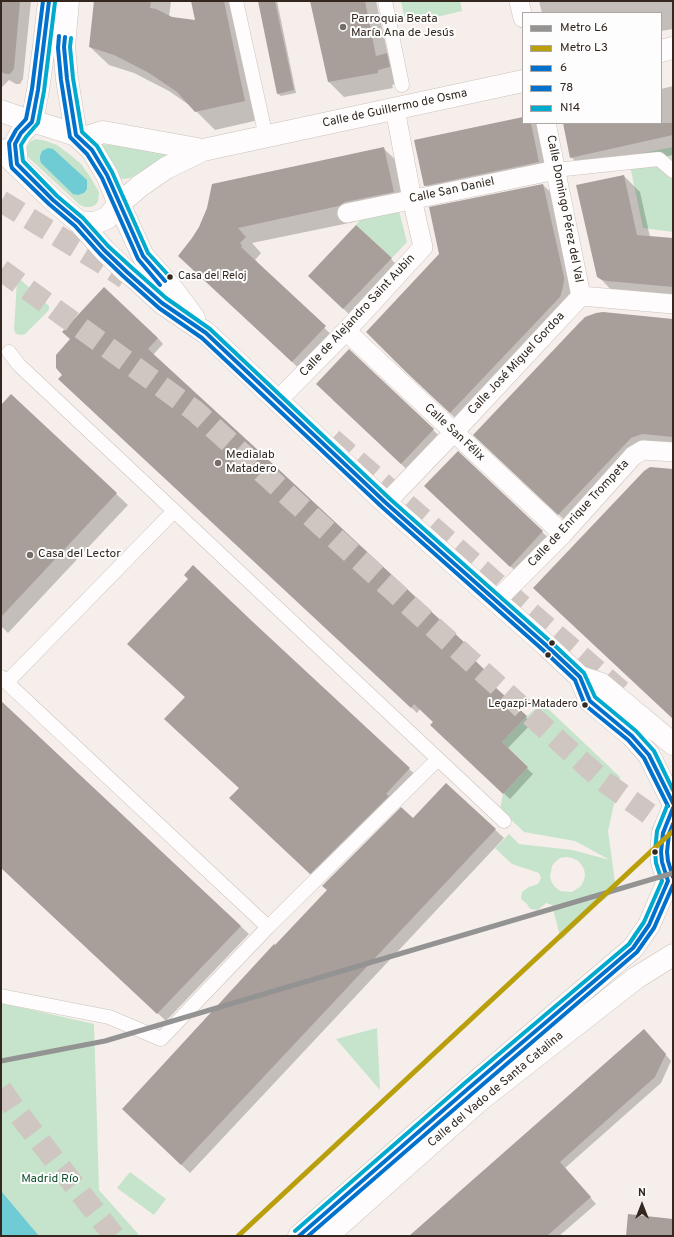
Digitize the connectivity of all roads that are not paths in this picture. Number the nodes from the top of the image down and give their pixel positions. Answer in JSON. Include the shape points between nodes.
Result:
{"nodes":[{"id":1,"x":49,"y":1,"type":"edge"},
{"id":2,"x":68,"y":1,"type":"edge"},
{"id":3,"x":236,"y":1,"type":"edge"},
{"id":4,"x":384,"y":1,"type":"edge"},
{"id":5,"x":519,"y":1,"type":"edge"},
{"id":6,"x":522,"y":14,"type":"edge"},
{"id":7,"x":673,"y":48,"type":"edge"},
{"id":8,"x":662,"y":51,"type":"edge"},
{"id":9,"x":522,"y":81,"type":"edge"},
{"id":10,"x":402,"y":85,"type":"dead end"},
{"id":11,"x":395,"y":109,"type":"junction"},
{"id":12,"x":1,"y":111,"type":"edge"},
{"id":13,"x":32,"y":122,"type":"junction"},
{"id":14,"x":546,"y":124,"type":"edge"},
{"id":15,"x":78,"y":137,"type":"junction"},
{"id":16,"x":266,"y":137,"type":"junction"},
{"id":17,"x":1,"y":150,"type":"edge"},
{"id":18,"x":203,"y":150,"type":"junction"},
{"id":19,"x":17,"y":164,"type":"junction"},
{"id":20,"x":561,"y":169,"type":"junction"},
{"id":21,"x":673,"y":171,"type":"edge"},
{"id":22,"x":412,"y":199,"type":"junction"},
{"id":23,"x":119,"y":204,"type":"junction"},
{"id":24,"x":347,"y":213,"type":"dead end"},
{"id":25,"x":79,"y":222,"type":"junction"},
{"id":26,"x":581,"y":296,"type":"junction"},
{"id":27,"x":673,"y":304,"type":"edge"},
{"id":28,"x":346,"y":331,"type":"junction"},
{"id":29,"x":206,"y":334,"type":"junction"},
{"id":30,"x":9,"y":352,"type":"dead end"},
{"id":31,"x":278,"y":400,"type":"junction"},
{"id":32,"x":454,"y":432,"type":"junction"},
{"id":33,"x":673,"y":452,"type":"edge"},
{"id":34,"x":386,"y":502,"type":"junction"},
{"id":35,"x":174,"y":511,"type":"junction"},
{"id":36,"x":563,"y":534,"type":"junction"},
{"id":37,"x":496,"y":601,"type":"junction"},
{"id":38,"x":580,"y":677,"type":"junction"},
{"id":39,"x":4,"y":679,"type":"edge"},
{"id":40,"x":673,"y":744,"type":"edge"},
{"id":41,"x":438,"y":759,"type":"junction"},
{"id":42,"x":673,"y":803,"type":"edge"},
{"id":43,"x":673,"y":808,"type":"edge"},
{"id":44,"x":504,"y":821,"type":"dead end"},
{"id":45,"x":671,"y":886,"type":"edge"},
{"id":46,"x":268,"y":927,"type":"junction"},
{"id":47,"x":673,"y":955,"type":"edge"},
{"id":48,"x":1,"y":996,"type":"edge"},
{"id":49,"x":299,"y":1236,"type":"edge"},
{"id":50,"x":327,"y":1236,"type":"edge"}],
"edges":[{"from":1,"to":13,"type":"street"},
{"from":2,"to":15,"type":"street","via":[[64,47]]},
{"from":3,"to":16,"type":"street"},
{"from":4,"to":10,"type":"street"},
{"from":5,"to":6,"type":"street"},
{"from":7,"to":8,"type":"street"},
{"from":9,"to":11,"type":"street","name":"Calle de Guillermo de Osma"},
{"from":11,"to":16,"type":"street","name":"Calle de Guillermo de Osma"},
{"from":11,"to":22,"type":"street","name":"Calle de Alejandro Saint Aubin"},
{"from":12,"to":13,"type":"street"},
{"from":13,"to":15,"type":"street"},
{"from":13,"to":19,"type":"street","via":[[15,144]]},
{"from":14,"to":20,"type":"street","name":"Calle Domingo Pérez del Val"},
{"from":15,"to":18,"type":"street","name":"Calle de Guillermo de Osma","via":[[103,132]]},
{"from":15,"to":23,"type":"street","via":[[92,150],[107,175]]},
{"from":16,"to":18,"type":"street","name":"Calle de Guillermo de Osma"},
{"from":17,"to":19,"type":"street"},
{"from":18,"to":23,"type":"street","name":"Calle de Guillermo de Osma","via":[[166,168]]},
{"from":19,"to":25,"type":"street"},
{"from":20,"to":21,"type":"street","via":[[659,159]]},
{"from":20,"to":22,"type":"street","name":"Calle San Daniel"},
{"from":20,"to":26,"type":"street","name":"Calle Domingo Pérez del Val"},
{"from":22,"to":24,"type":"street","name":"Calle San Daniel"},
{"from":22,"to":28,"type":"street","name":"Calle de Alejandro Saint Aubin","via":[[423,247]]},
{"from":23,"to":25,"type":"street","name":"Calle de Guillermo de Osma","via":[[107,218],[95,223]]},
{"from":23,"to":29,"type":"street","via":[[143,256],[174,291]]},
{"from":25,"to":29,"type":"street","via":[[104,250],[162,303]]},
{"from":26,"to":27,"type":"street"},
{"from":26,"to":32,"type":"street","name":"Calle José Miguel Gordoa"},
{"from":28,"to":31,"type":"street","name":"Calle de Alejandro Saint Aubin"},
{"from":28,"to":32,"type":"street","name":"Calle San Félix"},
{"from":29,"to":31,"type":"street"},
{"from":30,"to":35,"type":"street","via":[[19,365]]},
{"from":31,"to":34,"type":"street"},
{"from":32,"to":34,"type":"street","name":"Calle José Miguel Gordoa"},
{"from":32,"to":36,"type":"street","name":"Calle San Félix"},
{"from":33,"to":36,"type":"street","name":"Calle de Enrique Trompeta","via":[[643,450],[633,456]]},
{"from":34,"to":37,"type":"street"},
{"from":35,"to":39,"type":"street"},
{"from":35,"to":41,"type":"street"},
{"from":36,"to":37,"type":"street","name":"Calle de Enrique Trompeta"},
{"from":37,"to":38,"type":"street"},
{"from":38,"to":40,"type":"street","via":[[601,684]]},
{"from":38,"to":42,"type":"street","via":[[590,700],[632,736],[649,755]]},
{"from":39,"to":46,"type":"street"},
{"from":41,"to":44,"type":"street"},
{"from":41,"to":46,"type":"street"},
{"from":43,"to":45,"type":"street","via":[[663,833],[662,846],[662,862]]},
{"from":45,"to":49,"type":"street","name":"Calle del Vado de Santa Catalina","via":[[633,948]]},
{"from":46,"to":48,"type":"street","via":[[161,1039],[109,1017]]},
{"from":47,"to":50,"type":"street","name":"Calle del Vado de Santa Catalina","via":[[636,978],[480,1100]]}]}
